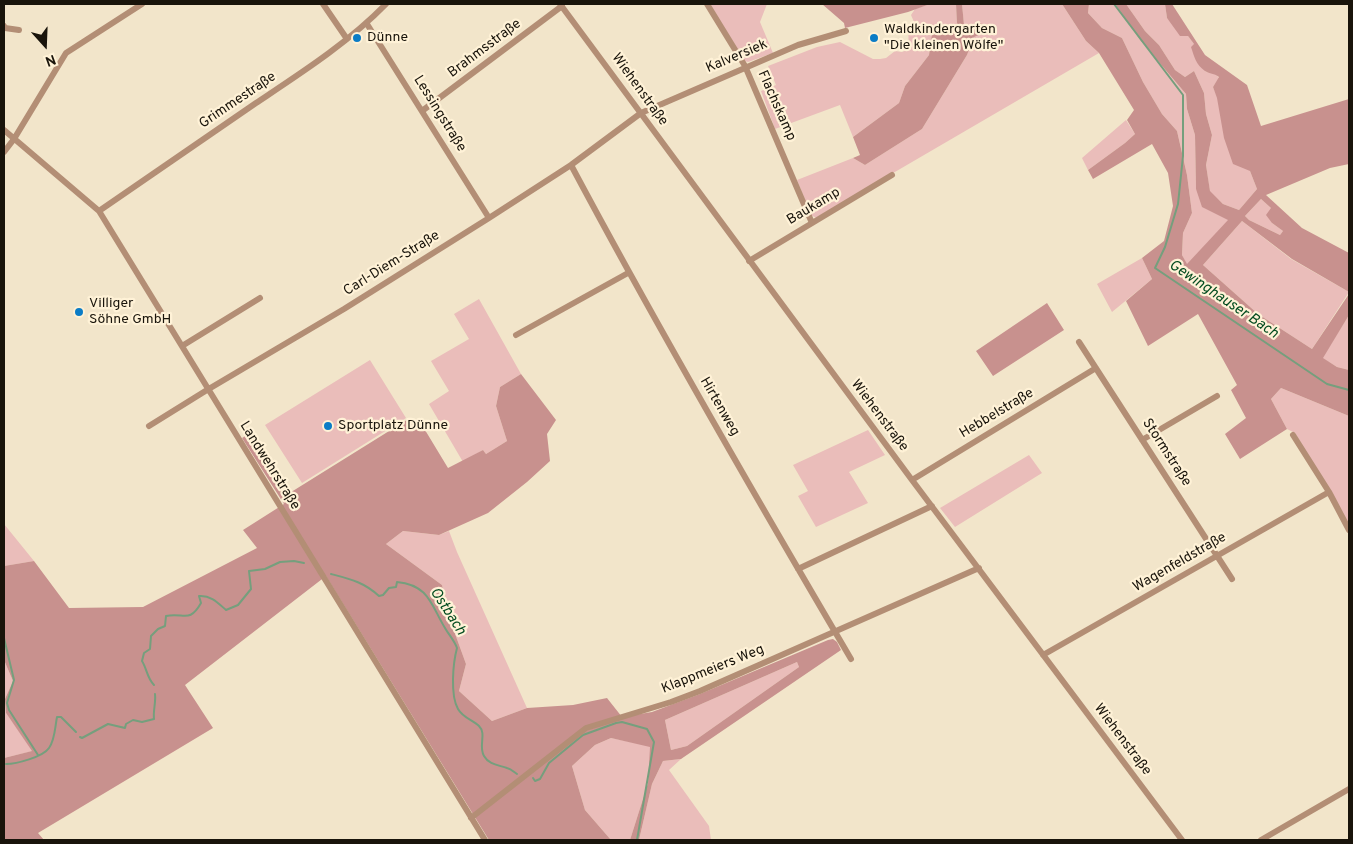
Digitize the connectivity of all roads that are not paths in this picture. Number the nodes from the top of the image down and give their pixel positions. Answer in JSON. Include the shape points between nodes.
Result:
{"nodes":[{"id":1,"x":142,"y":4,"type":"edge"},
{"id":2,"x":323,"y":4,"type":"edge"},
{"id":3,"x":386,"y":4,"type":"edge"},
{"id":4,"x":706,"y":4,"type":"edge"},
{"id":5,"x":561,"y":5,"type":"edge"},
{"id":6,"x":366,"y":24,"type":"junction"},
{"id":7,"x":4,"y":26,"type":"edge"},
{"id":8,"x":19,"y":30,"type":"dead end"},
{"id":9,"x":846,"y":31,"type":"dead end"},
{"id":10,"x":347,"y":39,"type":"junction"},
{"id":11,"x":745,"y":66,"type":"junction"},
{"id":12,"x":422,"y":111,"type":"junction"},
{"id":13,"x":641,"y":113,"type":"junction"},
{"id":14,"x":4,"y":130,"type":"edge"},
{"id":15,"x":14,"y":138,"type":"junction"},
{"id":16,"x":4,"y":152,"type":"edge"},
{"id":17,"x":571,"y":165,"type":"junction"},
{"id":18,"x":892,"y":175,"type":"dead end"},
{"id":19,"x":99,"y":211,"type":"junction"},
{"id":20,"x":489,"y":218,"type":"junction"},
{"id":21,"x":812,"y":223,"type":"junction"},
{"id":22,"x":749,"y":261,"type":"junction"},
{"id":23,"x":628,"y":273,"type":"junction"},
{"id":24,"x":260,"y":298,"type":"dead end"},
{"id":25,"x":516,"y":335,"type":"dead end"},
{"id":26,"x":1078,"y":342,"type":"dead end"},
{"id":27,"x":182,"y":346,"type":"junction"},
{"id":28,"x":1096,"y":368,"type":"junction"},
{"id":29,"x":207,"y":390,"type":"junction"},
{"id":30,"x":1217,"y":396,"type":"dead end"},
{"id":31,"x":150,"y":426,"type":"dead end"},
{"id":32,"x":1292,"y":435,"type":"dead end"},
{"id":33,"x":1142,"y":440,"type":"junction"},
{"id":34,"x":912,"y":480,"type":"junction"},
{"id":35,"x":1329,"y":492,"type":"junction"},
{"id":36,"x":932,"y":506,"type":"junction"},
{"id":37,"x":1349,"y":530,"type":"edge"},
{"id":38,"x":1216,"y":556,"type":"junction"},
{"id":39,"x":979,"y":568,"type":"junction"},
{"id":40,"x":798,"y":569,"type":"junction"},
{"id":41,"x":1232,"y":578,"type":"dead end"},
{"id":42,"x":835,"y":632,"type":"junction"},
{"id":43,"x":1043,"y":655,"type":"junction"},
{"id":44,"x":851,"y":659,"type":"dead end"},
{"id":45,"x":1349,"y":789,"type":"edge"},
{"id":46,"x":471,"y":818,"type":"junction"},
{"id":47,"x":485,"y":840,"type":"edge"},
{"id":48,"x":1182,"y":840,"type":"edge"},
{"id":49,"x":1261,"y":840,"type":"edge"}],
"edges":[{"from":1,"to":15,"type":"street","via":[[66,53]]},
{"from":2,"to":10,"type":"street"},
{"from":3,"to":6,"type":"street","name":"Grimmestraße"},
{"from":4,"to":11,"type":"street","name":"Flachskamp"},
{"from":5,"to":12,"type":"street","name":"Brahmsstraße"},
{"from":5,"to":13,"type":"street","name":"Wiehenstraße"},
{"from":6,"to":10,"type":"street","name":"Grimmestraße"},
{"from":6,"to":12,"type":"street","name":"Lessingstraße"},
{"from":7,"to":8,"type":"street"},
{"from":9,"to":11,"type":"street","name":"Kalversiek","via":[[798,44]]},
{"from":10,"to":19,"type":"street","name":"Grimmestraße"},
{"from":11,"to":13,"type":"street","name":"Kalversiek"},
{"from":11,"to":21,"type":"street","name":"Flachskamp"},
{"from":12,"to":20,"type":"street","name":"Lessingstraße"},
{"from":13,"to":17,"type":"street","name":"Carl-Diem-Straße"},
{"from":13,"to":22,"type":"street","name":"Wiehenstraße"},
{"from":14,"to":15,"type":"street","name":"Landwehrstraße"},
{"from":15,"to":16,"type":"street"},
{"from":15,"to":19,"type":"street","name":"Landwehrstraße"},
{"from":17,"to":20,"type":"street","name":"Carl-Diem-Straße"},
{"from":17,"to":23,"type":"street","name":"Hirtenweg"},
{"from":18,"to":21,"type":"street","name":"Baukamp"},
{"from":19,"to":27,"type":"street","name":"Landwehrstraße"},
{"from":20,"to":29,"type":"street","name":"Carl-Diem-Straße"},
{"from":21,"to":22,"type":"street","name":"Baukamp"},
{"from":22,"to":34,"type":"street","name":"Wiehenstraße"},
{"from":23,"to":25,"type":"street"},
{"from":23,"to":40,"type":"street","name":"Hirtenweg"},
{"from":24,"to":27,"type":"street"},
{"from":26,"to":28,"type":"street","name":"Stormstraße"},
{"from":27,"to":29,"type":"street","name":"Landwehrstraße"},
{"from":28,"to":33,"type":"street","name":"Stormstraße"},
{"from":28,"to":34,"type":"street","name":"Hebbelstraße"},
{"from":29,"to":31,"type":"street","name":"Carl-Diem-Straße"},
{"from":29,"to":46,"type":"street","name":"Landwehrstraße"},
{"from":30,"to":33,"type":"street"},
{"from":32,"to":35,"type":"street"},
{"from":33,"to":38,"type":"street","name":"Stormstraße"},
{"from":34,"to":36,"type":"street","name":"Wiehenstraße"},
{"from":35,"to":37,"type":"street"},
{"from":35,"to":38,"type":"street","name":"Wagenfeldstraße"},
{"from":36,"to":39,"type":"street","name":"Wiehenstraße"},
{"from":36,"to":40,"type":"street"},
{"from":38,"to":41,"type":"street","name":"Stormstraße"},
{"from":38,"to":43,"type":"street","name":"Wagenfeldstraße"},
{"from":39,"to":42,"type":"street","name":"Klappmeiers Weg"},
{"from":39,"to":43,"type":"street","name":"Wiehenstraße"},
{"from":40,"to":42,"type":"street","name":"Hirtenweg"},
{"from":42,"to":44,"type":"street","name":"Hirtenweg"},
{"from":42,"to":46,"type":"street","name":"Klappmeiers Weg","via":[[700,691],[586,728]]},
{"from":43,"to":48,"type":"street","name":"Wiehenstraße"},
{"from":45,"to":49,"type":"street"},
{"from":46,"to":47,"type":"street","name":"Landwehrstraße"}]}
